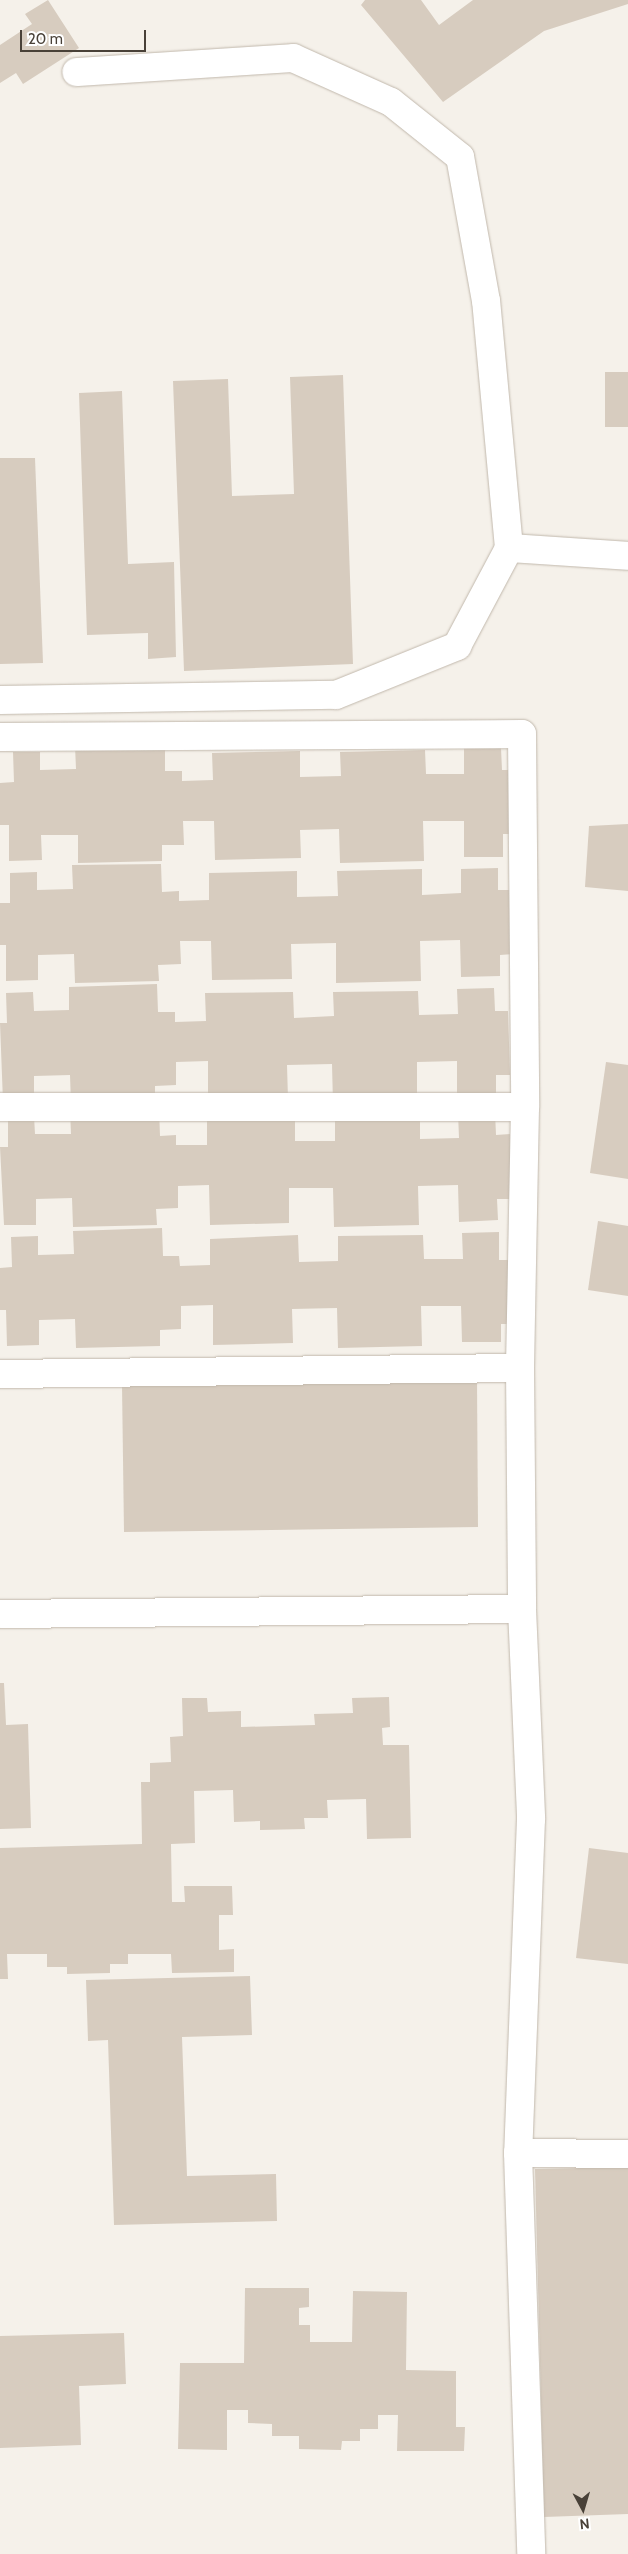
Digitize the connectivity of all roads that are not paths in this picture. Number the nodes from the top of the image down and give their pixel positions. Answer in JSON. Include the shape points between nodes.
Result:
{"nodes":[{"id":1,"x":76,"y":72,"type":"dead end"},
{"id":2,"x":509,"y":548,"type":"junction"},
{"id":3,"x":628,"y":556,"type":"edge"},
{"id":4,"x":0,"y":700,"type":"edge"},
{"id":5,"x":0,"y":737,"type":"edge"},
{"id":6,"x":525,"y":1106,"type":"junction"},
{"id":7,"x":0,"y":1107,"type":"edge"},
{"id":8,"x":520,"y":1368,"type":"junction"},
{"id":9,"x":0,"y":1374,"type":"edge"},
{"id":10,"x":522,"y":1609,"type":"junction"},
{"id":11,"x":0,"y":1614,"type":"edge"},
{"id":12,"x":518,"y":2153,"type":"junction"},
{"id":13,"x":628,"y":2154,"type":"edge"},
{"id":14,"x":531,"y":2554,"type":"edge"}],
"edges":[{"from":1,"to":2,"type":"street","via":[[293,58],[391,102],[460,157],[486,300]]},
{"from":2,"to":3,"type":"street"},
{"from":2,"to":4,"type":"street","via":[[457,646],[336,695]]},
{"from":5,"to":6,"type":"street","via":[[522,734]]},
{"from":6,"to":7,"type":"street"},
{"from":6,"to":8,"type":"street"},
{"from":8,"to":9,"type":"street"},
{"from":8,"to":10,"type":"street"},
{"from":10,"to":11,"type":"street"},
{"from":10,"to":12,"type":"street","via":[[531,1819]]},
{"from":12,"to":13,"type":"street"},
{"from":12,"to":14,"type":"street"}]}
